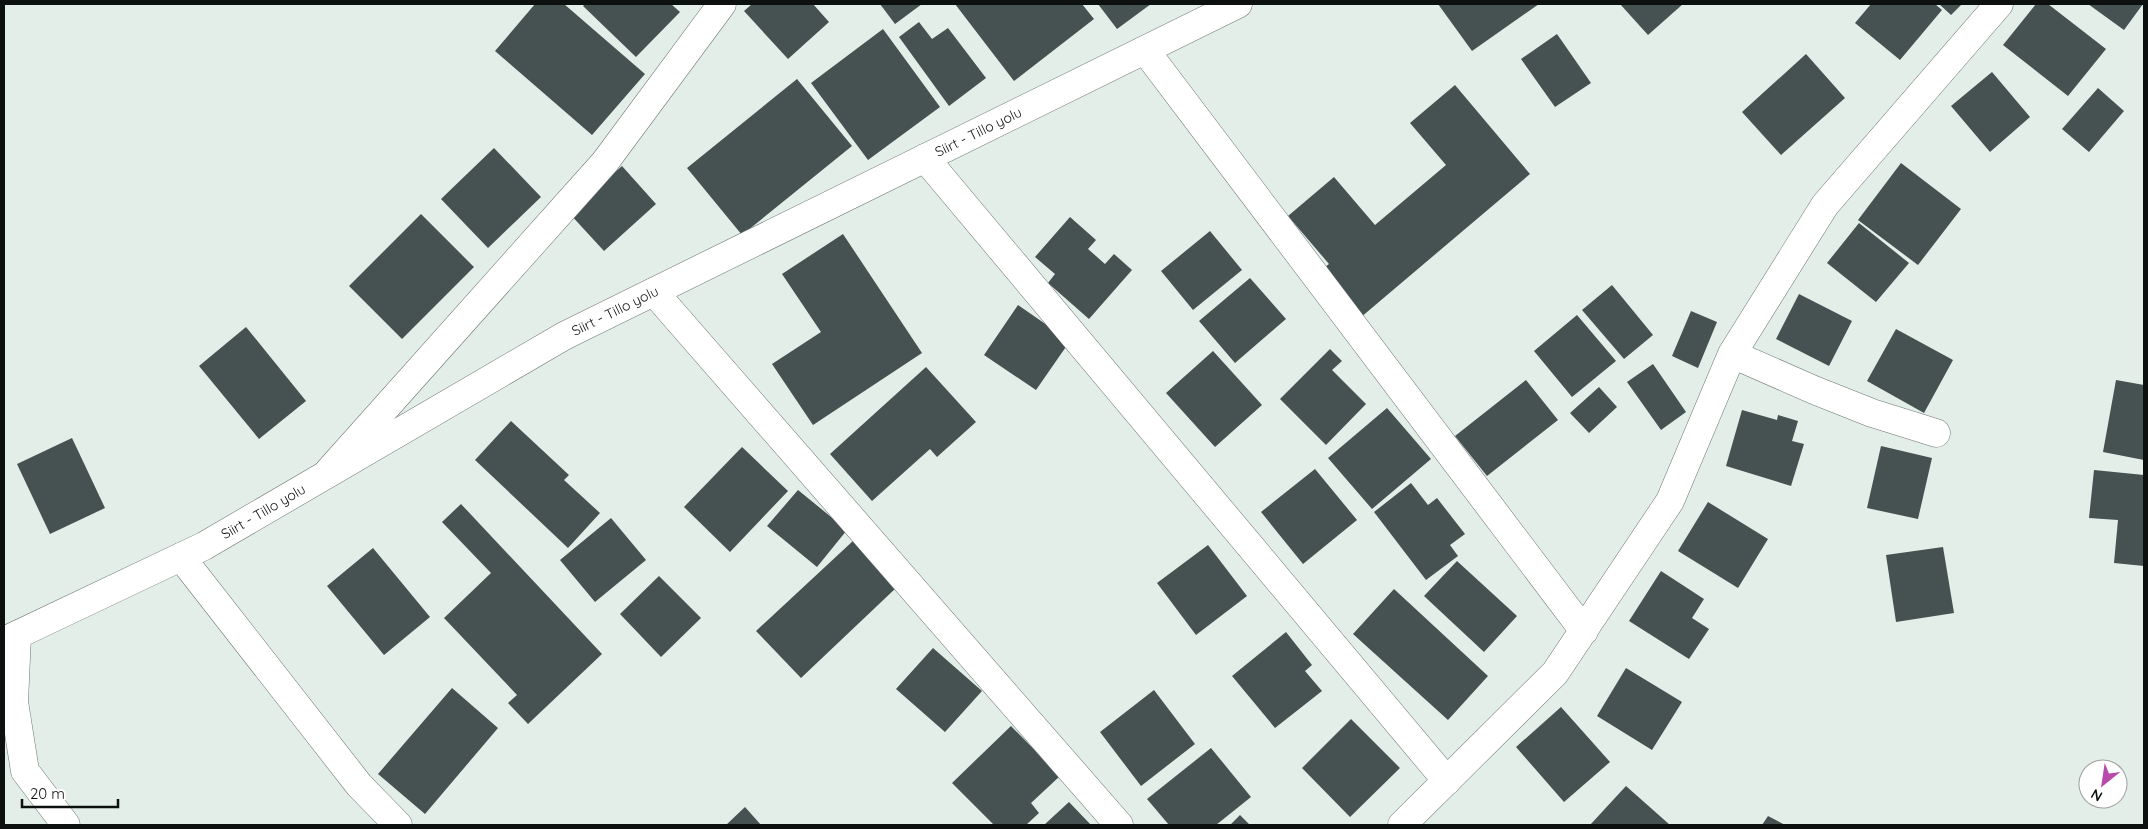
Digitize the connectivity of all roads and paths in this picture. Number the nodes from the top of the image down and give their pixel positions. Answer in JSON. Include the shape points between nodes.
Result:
{"nodes":[{"id":1,"x":722,"y":4,"type":"edge"},
{"id":2,"x":1238,"y":4,"type":"edge"},
{"id":3,"x":1999,"y":4,"type":"edge"},
{"id":4,"x":1146,"y":50,"type":"junction"},
{"id":5,"x":925,"y":158,"type":"junction"},
{"id":6,"x":654,"y":292,"type":"junction"},
{"id":7,"x":1732,"y":354,"type":"junction"},
{"id":8,"x":1936,"y":433,"type":"dead end"},
{"id":9,"x":323,"y":477,"type":"junction"},
{"id":10,"x":181,"y":557,"type":"junction"},
{"id":11,"x":1584,"y":631,"type":"junction"},
{"id":12,"x":10,"y":638,"type":"edge"},
{"id":13,"x":1447,"y":781,"type":"junction"},
{"id":14,"x":66,"y":825,"type":"edge"},
{"id":15,"x":398,"y":825,"type":"edge"},
{"id":16,"x":1119,"y":825,"type":"edge"},
{"id":17,"x":1402,"y":825,"type":"edge"}],
"edges":[{"from":1,"to":9,"type":"street","via":[[605,162]]},
{"from":2,"to":4,"type":"street","name":"Siirt - Tillo yolu"},
{"from":3,"to":7,"type":"street","via":[[1825,205]]},
{"from":4,"to":5,"type":"street","name":"Siirt - Tillo yolu"},
{"from":4,"to":11,"type":"street"},
{"from":5,"to":6,"type":"street","name":"Siirt - Tillo yolu"},
{"from":5,"to":13,"type":"street"},
{"from":6,"to":9,"type":"street","name":"Siirt - Tillo yolu","via":[[564,336]]},
{"from":6,"to":16,"type":"street"},
{"from":7,"to":8,"type":"street","via":[[1839,400]]},
{"from":7,"to":11,"type":"street","via":[[1670,501]]},
{"from":9,"to":10,"type":"street","name":"Siirt - Tillo yolu"},
{"from":10,"to":12,"type":"street","name":"Siirt - Tillo yolu"},
{"from":10,"to":15,"type":"street","via":[[359,785]]},
{"from":11,"to":13,"type":"street","via":[[1555,673]]},
{"from":12,"to":14,"type":"street","via":[[14,702],[25,771]]},
{"from":13,"to":17,"type":"street"}]}
